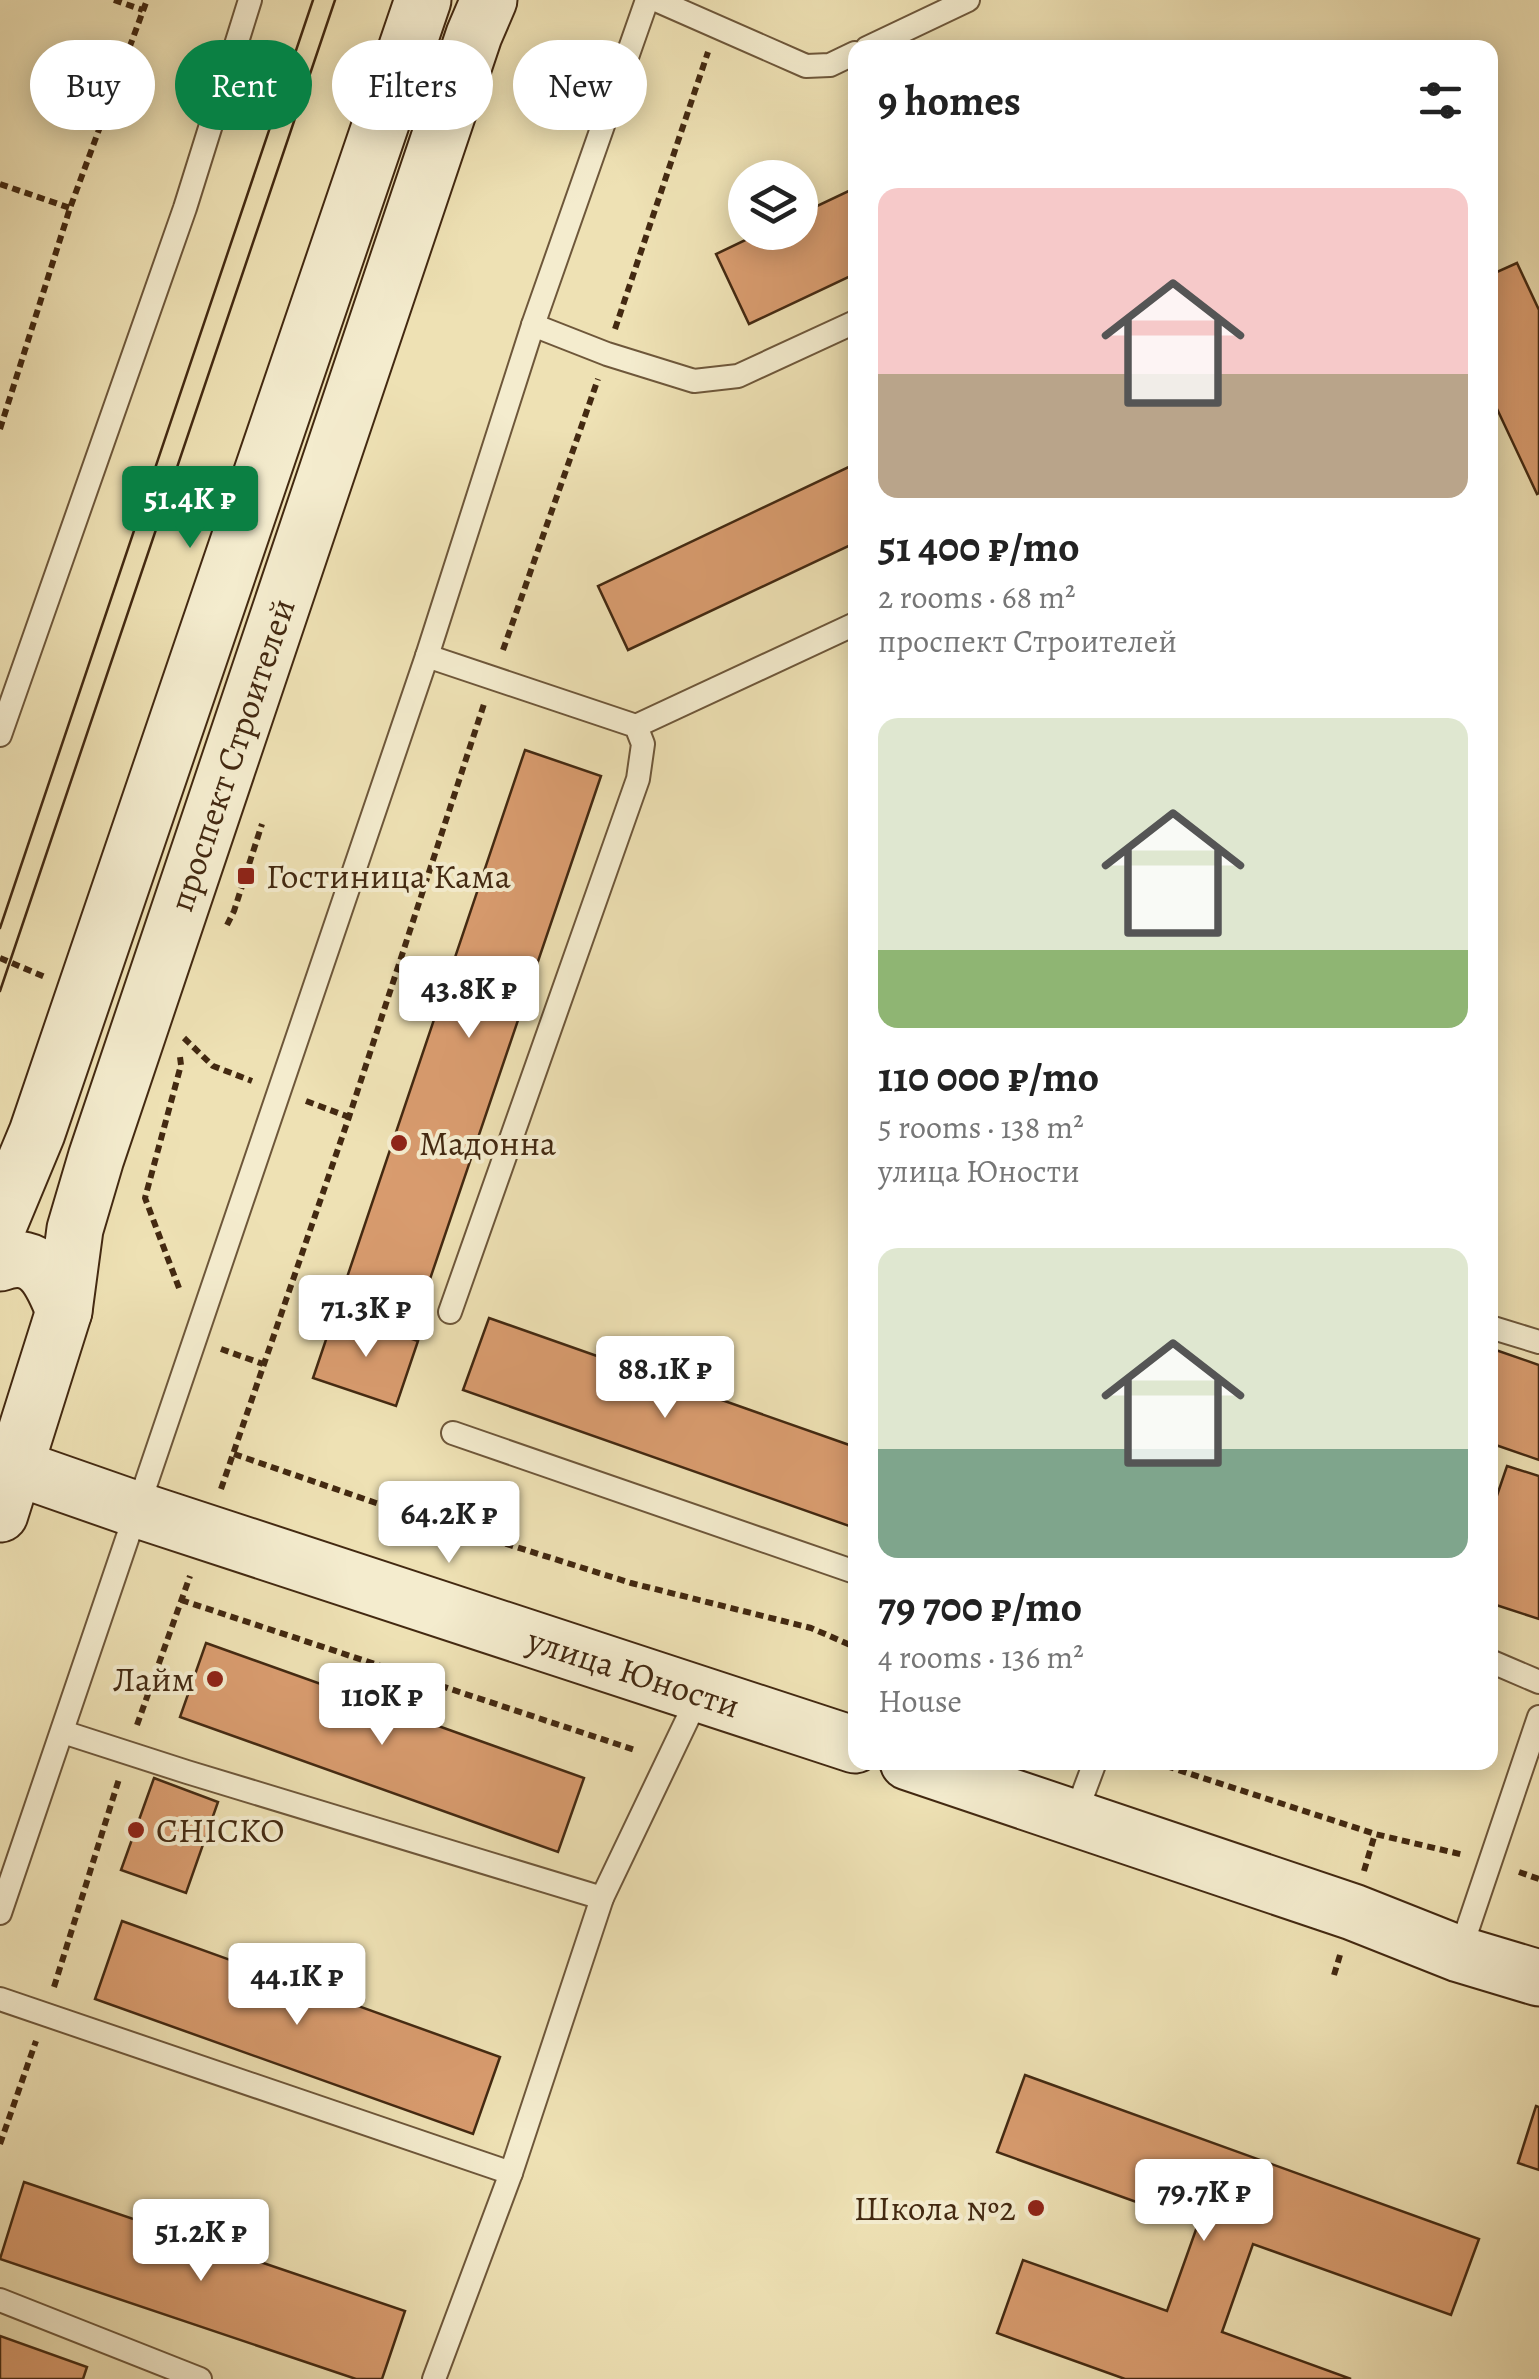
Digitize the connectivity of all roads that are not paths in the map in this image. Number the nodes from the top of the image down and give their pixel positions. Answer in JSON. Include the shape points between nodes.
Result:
{"nodes":[{"id":1,"x":250,"y":0,"type":"edge"},
{"id":2,"x":423,"y":0,"type":"edge"},
{"id":3,"x":489,"y":0,"type":"edge"},
{"id":4,"x":648,"y":0,"type":"edge"},
{"id":5,"x":656,"y":0,"type":"edge"},
{"id":6,"x":968,"y":0,"type":"edge"},
{"id":7,"x":884,"y":40,"type":"edge"},
{"id":8,"x":848,"y":56,"type":"edge"},
{"id":9,"x":533,"y":325,"type":"junction"},
{"id":10,"x":848,"y":325,"type":"edge"},
{"id":11,"x":848,"y":627,"type":"edge"},
{"id":12,"x":427,"y":656,"type":"junction"},
{"id":13,"x":636,"y":726,"type":"junction"},
{"id":14,"x":0,"y":735,"type":"edge"},
{"id":15,"x":0,"y":1222,"type":"edge"},
{"id":16,"x":0,"y":1263,"type":"edge"},
{"id":17,"x":64,"y":1311,"type":"junction"},
{"id":18,"x":450,"y":1312,"type":"dead end"},
{"id":19,"x":1498,"y":1329,"type":"edge"},
{"id":20,"x":1539,"y":1342,"type":"edge"},
{"id":21,"x":453,"y":1433,"type":"dead end"},
{"id":22,"x":8,"y":1491,"type":"edge"},
{"id":23,"x":138,"y":1510,"type":"junction"},
{"id":24,"x":848,"y":1570,"type":"edge"},
{"id":25,"x":1498,"y":1664,"type":"edge"},
{"id":26,"x":1539,"y":1682,"type":"edge"},
{"id":27,"x":700,"y":1693,"type":"junction"},
{"id":28,"x":1539,"y":1717,"type":"edge"},
{"id":29,"x":63,"y":1732,"type":"junction"},
{"id":30,"x":848,"y":1743,"type":"edge"},
{"id":31,"x":932,"y":1770,"type":"edge"},
{"id":32,"x":1092,"y":1770,"type":"edge"},
{"id":33,"x":1074,"y":1818,"type":"junction"},
{"id":34,"x":602,"y":1898,"type":"junction"},
{"id":35,"x":0,"y":1913,"type":"edge"},
{"id":36,"x":1459,"y":1954,"type":"junction"},
{"id":37,"x":1539,"y":1978,"type":"edge"},
{"id":38,"x":0,"y":1999,"type":"edge"},
{"id":39,"x":511,"y":2173,"type":"junction"},
{"id":40,"x":0,"y":2300,"type":"edge"},
{"id":41,"x":200,"y":2379,"type":"edge"},
{"id":42,"x":434,"y":2379,"type":"edge"}],
"edges":[{"from":1,"to":14,"type":"lane","via":[[185,208]]},
{"from":2,"to":15,"type":"main road","name":"проспект Строителей","via":[[38,1133]]},
{"from":3,"to":17,"type":"main road","name":"проспект Строителей","via":[[96,1158],[75,1230]]},
{"from":4,"to":9,"type":"lane"},
{"from":5,"to":8,"type":"lane","via":[[806,66]]},
{"from":6,"to":7,"type":"lane"},
{"from":9,"to":10,"type":"lane","via":[[694,382],[738,376]]},
{"from":9,"to":12,"type":"lane"},
{"from":11,"to":13,"type":"lane"},
{"from":12,"to":13,"type":"lane"},
{"from":12,"to":23,"type":"lane"},
{"from":13,"to":18,"type":"lane","via":[[643,744],[638,779]]},
{"from":16,"to":17,"type":"main road","via":[[28,1260],[42,1270]]},
{"from":17,"to":22,"type":"main road","name":"проспект Строителей"},
{"from":19,"to":20,"type":"lane"},
{"from":21,"to":24,"type":"lane"},
{"from":22,"to":23,"type":"main road","name":"улица Юности"},
{"from":23,"to":27,"type":"main road","name":"улица Юности"},
{"from":23,"to":29,"type":"lane"},
{"from":25,"to":26,"type":"lane"},
{"from":27,"to":30,"type":"main road","name":"улица Юности"},
{"from":27,"to":34,"type":"lane"},
{"from":28,"to":36,"type":"lane"},
{"from":29,"to":34,"type":"lane"},
{"from":29,"to":35,"type":"lane"},
{"from":31,"to":33,"type":"main road"},
{"from":32,"to":33,"type":"lane"},
{"from":33,"to":36,"type":"main road"},
{"from":34,"to":39,"type":"lane"},
{"from":36,"to":37,"type":"main road"},
{"from":38,"to":39,"type":"lane"},
{"from":39,"to":42,"type":"lane"},
{"from":40,"to":41,"type":"lane"}]}
